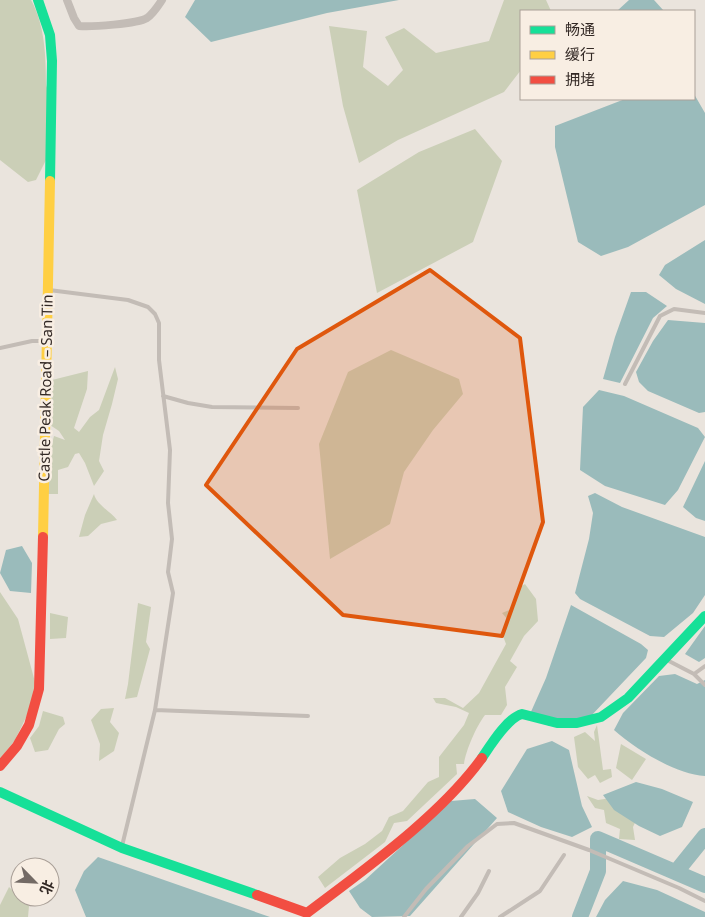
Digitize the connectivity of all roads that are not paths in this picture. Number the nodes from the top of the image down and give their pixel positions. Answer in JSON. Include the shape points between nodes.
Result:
{"nodes":[{"id":1,"x":38,"y":0,"type":"edge"},
{"id":2,"x":67,"y":0,"type":"edge"},
{"id":3,"x":162,"y":0,"type":"edge"},
{"id":4,"x":47,"y":289,"type":"junction"},
{"id":5,"x":705,"y":313,"type":"edge"},
{"id":6,"x":46,"y":341,"type":"junction"},
{"id":7,"x":0,"y":348,"type":"edge"},
{"id":8,"x":625,"y":384,"type":"dead end"},
{"id":9,"x":163,"y":396,"type":"junction"},
{"id":10,"x":298,"y":408,"type":"dead end"},
{"id":11,"x":705,"y":616,"type":"edge"},
{"id":12,"x":666,"y":660,"type":"junction"},
{"id":13,"x":705,"y":666,"type":"edge"},
{"id":14,"x":694,"y":674,"type":"junction"},
{"id":15,"x":705,"y":685,"type":"edge"},
{"id":16,"x":155,"y":710,"type":"junction"},
{"id":17,"x":308,"y":716,"type":"dead end"},
{"id":18,"x":0,"y":766,"type":"edge"},
{"id":19,"x":0,"y":792,"type":"edge"},
{"id":20,"x":122,"y":848,"type":"junction"},
{"id":21,"x":564,"y":854,"type":"dead end"},
{"id":22,"x":488,"y":871,"type":"dead end"},
{"id":23,"x":705,"y":901,"type":"edge"},
{"id":24,"x":310,"y":915,"type":"edge"},
{"id":25,"x":404,"y":917,"type":"edge"},
{"id":26,"x":461,"y":917,"type":"edge"},
{"id":27,"x":500,"y":917,"type":"edge"}],
"edges":[{"from":1,"to":4,"type":"street","name":"Castle Peak Road – San Tin","via":[[50,35],[52,61]]},
{"from":2,"to":3,"type":"street","via":[[79,26],[87,27],[146,18]]},
{"from":4,"to":6,"type":"street","name":"Castle Peak Road – San Tin"},
{"from":4,"to":9,"type":"lane","via":[[128,300],[148,307],[159,323]]},
{"from":5,"to":8,"type":"lane","via":[[674,309],[660,316]]},
{"from":6,"to":7,"type":"lane"},
{"from":6,"to":18,"type":"street","name":"Castle Peak Road – San Tin","via":[[40,688],[27,731]]},
{"from":9,"to":10,"type":"lane","via":[[212,407]]},
{"from":9,"to":16,"type":"lane","via":[[170,450],[168,503],[172,539],[168,572],[173,593]]},
{"from":11,"to":12,"type":"street"},
{"from":12,"to":14,"type":"lane"},
{"from":12,"to":24,"type":"street","via":[[628,698],[601,717],[577,724],[518,715],[491,743],[457,788]]},
{"from":13,"to":14,"type":"lane"},
{"from":14,"to":15,"type":"lane"},
{"from":16,"to":17,"type":"lane"},
{"from":16,"to":20,"type":"lane"},
{"from":19,"to":20,"type":"street"},
{"from":20,"to":24,"type":"street"},
{"from":21,"to":27,"type":"lane","via":[[540,891]]},
{"from":22,"to":26,"type":"lane","via":[[478,893]]},
{"from":23,"to":25,"type":"lane","via":[[589,850],[514,823],[497,824],[468,846]]}]}
